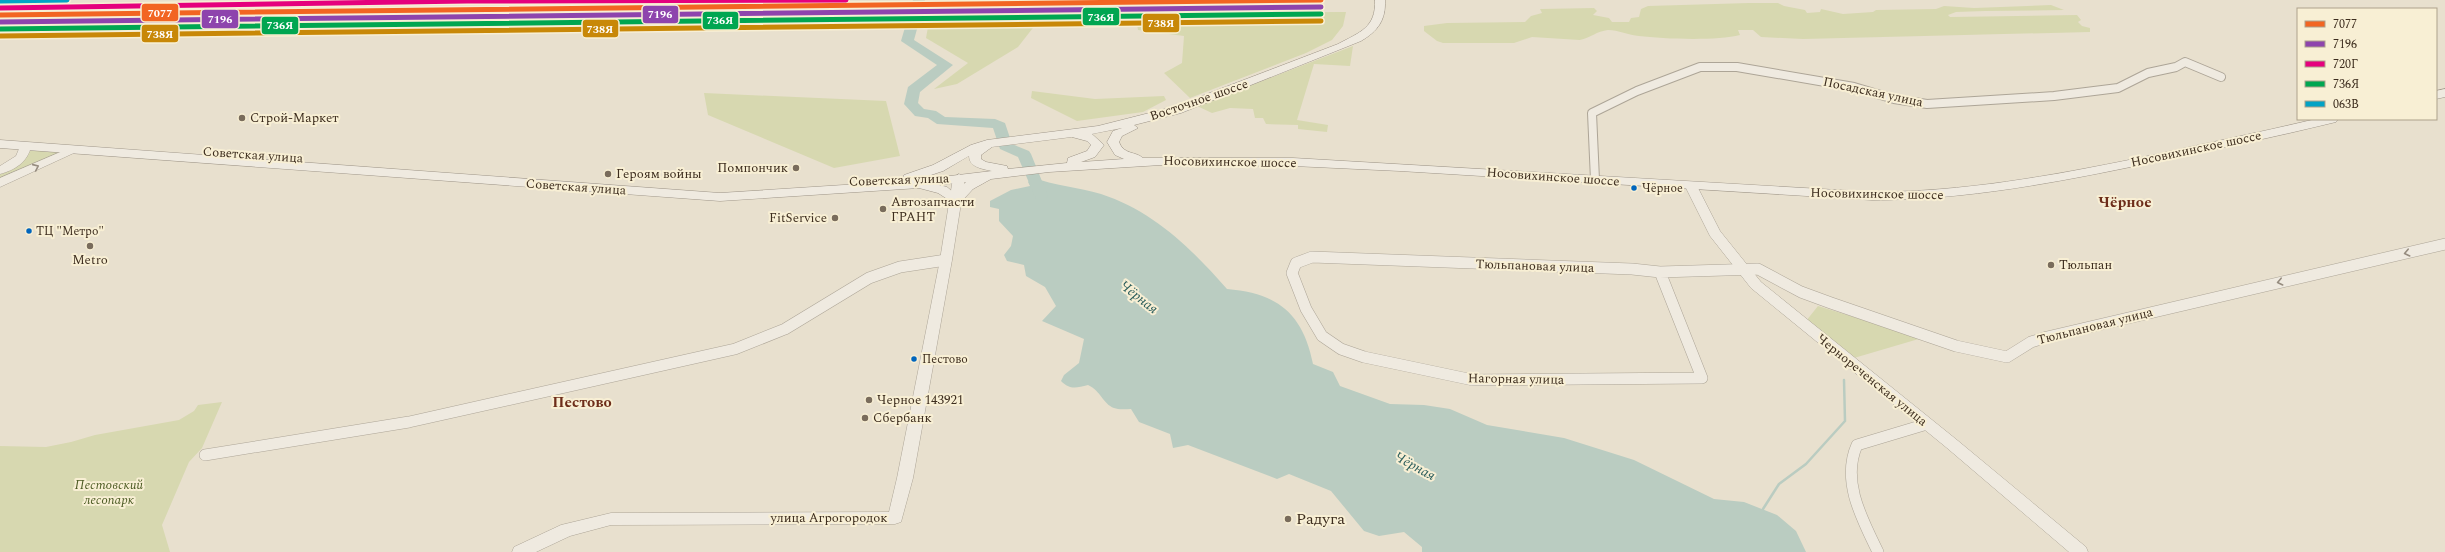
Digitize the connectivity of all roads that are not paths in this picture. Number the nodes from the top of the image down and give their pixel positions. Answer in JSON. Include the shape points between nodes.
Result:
{"nodes":[{"id":1,"x":1380,"y":0,"type":"edge"},
{"id":2,"x":2221,"y":77,"type":"dead end"},
{"id":3,"x":1177,"y":110,"type":"junction"},
{"id":4,"x":2328,"y":120,"type":"edge"},
{"id":5,"x":1071,"y":133,"type":"junction"},
{"id":6,"x":0,"y":137,"type":"edge"},
{"id":7,"x":993,"y":143,"type":"junction"},
{"id":8,"x":0,"y":144,"type":"edge"},
{"id":9,"x":25,"y":146,"type":"junction"},
{"id":10,"x":72,"y":150,"type":"junction"},
{"id":11,"x":968,"y":152,"type":"junction"},
{"id":12,"x":1147,"y":161,"type":"junction"},
{"id":13,"x":1049,"y":168,"type":"junction"},
{"id":14,"x":0,"y":170,"type":"edge"},
{"id":15,"x":1014,"y":171,"type":"junction"},
{"id":16,"x":959,"y":178,"type":"junction"},
{"id":17,"x":1595,"y":180,"type":"junction"},
{"id":18,"x":908,"y":182,"type":"junction"},
{"id":19,"x":0,"y":183,"type":"edge"},
{"id":20,"x":1691,"y":186,"type":"junction"},
{"id":21,"x":955,"y":200,"type":"junction"},
{"id":22,"x":2445,"y":244,"type":"edge"},
{"id":23,"x":1727,"y":252,"type":"junction"},
{"id":24,"x":1312,"y":257,"type":"joint"},
{"id":25,"x":946,"y":260,"type":"junction"},
{"id":26,"x":1758,"y":269,"type":"junction"},
{"id":27,"x":1742,"y":270,"type":"junction"},
{"id":28,"x":1660,"y":272,"type":"junction"},
{"id":29,"x":1927,"y":424,"type":"junction"},
{"id":30,"x":205,"y":455,"type":"dead end"},
{"id":31,"x":520,"y":552,"type":"edge"},
{"id":32,"x":1878,"y":552,"type":"edge"},
{"id":33,"x":2080,"y":552,"type":"edge"}],
"edges":[{"from":1,"to":3,"type":"main road","name":"Восточное шоссе","via":[[1380,18],[1375,26],[1361,36],[1342,46]]},
{"from":2,"to":17,"type":"street","name":"Посадская улица","via":[[2186,62],[2176,67],[2148,73],[2118,88],[2054,96],[1927,104],[1894,99],[1854,87],[1737,67],[1700,67],[1637,91],[1592,113]]},
{"from":3,"to":5,"type":"main road","name":"Восточное шоссе","via":[[1126,124]]},
{"from":3,"to":12,"type":"main road","via":[[1121,131],[1113,138],[1116,149],[1122,154]]},
{"from":4,"to":20,"type":"main road","name":"Носовихинское шоссе","via":[[2243,140],[1963,194],[1872,196]]},
{"from":5,"to":7,"type":"main road","name":"Восточное шоссе"},
{"from":5,"to":13,"type":"main road","via":[[1094,140],[1097,142],[1097,148],[1087,156]]},
{"from":6,"to":18,"type":"main road","name":"Советская улица","via":[[701,189]]},
{"from":7,"to":11,"type":"main road","name":"Восточное шоссе"},
{"from":7,"to":15,"type":"main road","via":[[976,151],[975,160],[985,166]]},
{"from":8,"to":9,"type":"main road","name":"Советская улица"},
{"from":9,"to":10,"type":"main road","name":"Советская улица"},
{"from":9,"to":14,"type":"street","via":[[24,154],[19,160]]},
{"from":10,"to":18,"type":"main road","name":"Советская улица","via":[[695,196],[745,197]]},
{"from":19,"to":10,"type":"street","one_way":true},
{"from":11,"to":16,"type":"main road","via":[[962,163]]},
{"from":11,"to":18,"type":"main road","name":"Восточное шоссе"},
{"from":12,"to":13,"type":"main road","name":"Носовихинское шоссе"},
{"from":12,"to":17,"type":"main road","name":"Носовихинское шоссе","via":[[1367,165]]},
{"from":13,"to":15,"type":"main road","name":"Носовихинское шоссе"},
{"from":15,"to":16,"type":"main road","name":"Носовихинское шоссе"},
{"from":15,"to":21,"type":"main road","via":[[976,182],[962,191]]},
{"from":16,"to":18,"type":"main road","name":"Советская улица"},
{"from":16,"to":21,"type":"street","name":"улица Агрогородок"},
{"from":17,"to":20,"type":"main road","name":"Носовихинское шоссе"},
{"from":18,"to":21,"type":"main road","via":[[937,188]]},
{"from":20,"to":23,"type":"street","name":"Чернореченская улица","via":[[1709,224]]},
{"from":21,"to":25,"type":"street","name":"улица Агрогородок"},
{"from":22,"to":26,"type":"street","name":"Тюльпановая улица","one_way":true,"via":[[2047,337],[2031,342],[2007,357],[1956,346],[1830,303],[1801,292]]},
{"from":23,"to":26,"type":"street","name":"Тюльпановая улица"},
{"from":23,"to":27,"type":"street","name":"Чернореченская улица"},
{"from":24,"to":28,"type":"street","name":"Тюльпановая улица"},
{"from":24,"to":28,"type":"street","name":"Нагорная улица","via":[[1296,262],[1292,269],[1292,278],[1322,336],[1341,349],[1364,357],[1473,380],[1702,378]]},
{"from":25,"to":30,"type":"street","via":[[900,268],[869,278],[785,329],[734,349],[409,422]]},
{"from":25,"to":31,"type":"street","name":"улица Агрогородок","via":[[905,478],[895,518],[611,518],[566,530]]},
{"from":26,"to":27,"type":"street","name":"Тюльпановая улица"},
{"from":27,"to":28,"type":"street","name":"Тюльпановая улица"},
{"from":27,"to":29,"type":"street","name":"Чернореченская улица","via":[[1768,297]]},
{"from":29,"to":32,"type":"street","via":[[1857,445],[1851,461],[1853,490],[1865,527]]},
{"from":29,"to":33,"type":"street","name":"Чернореченская улица"}]}
